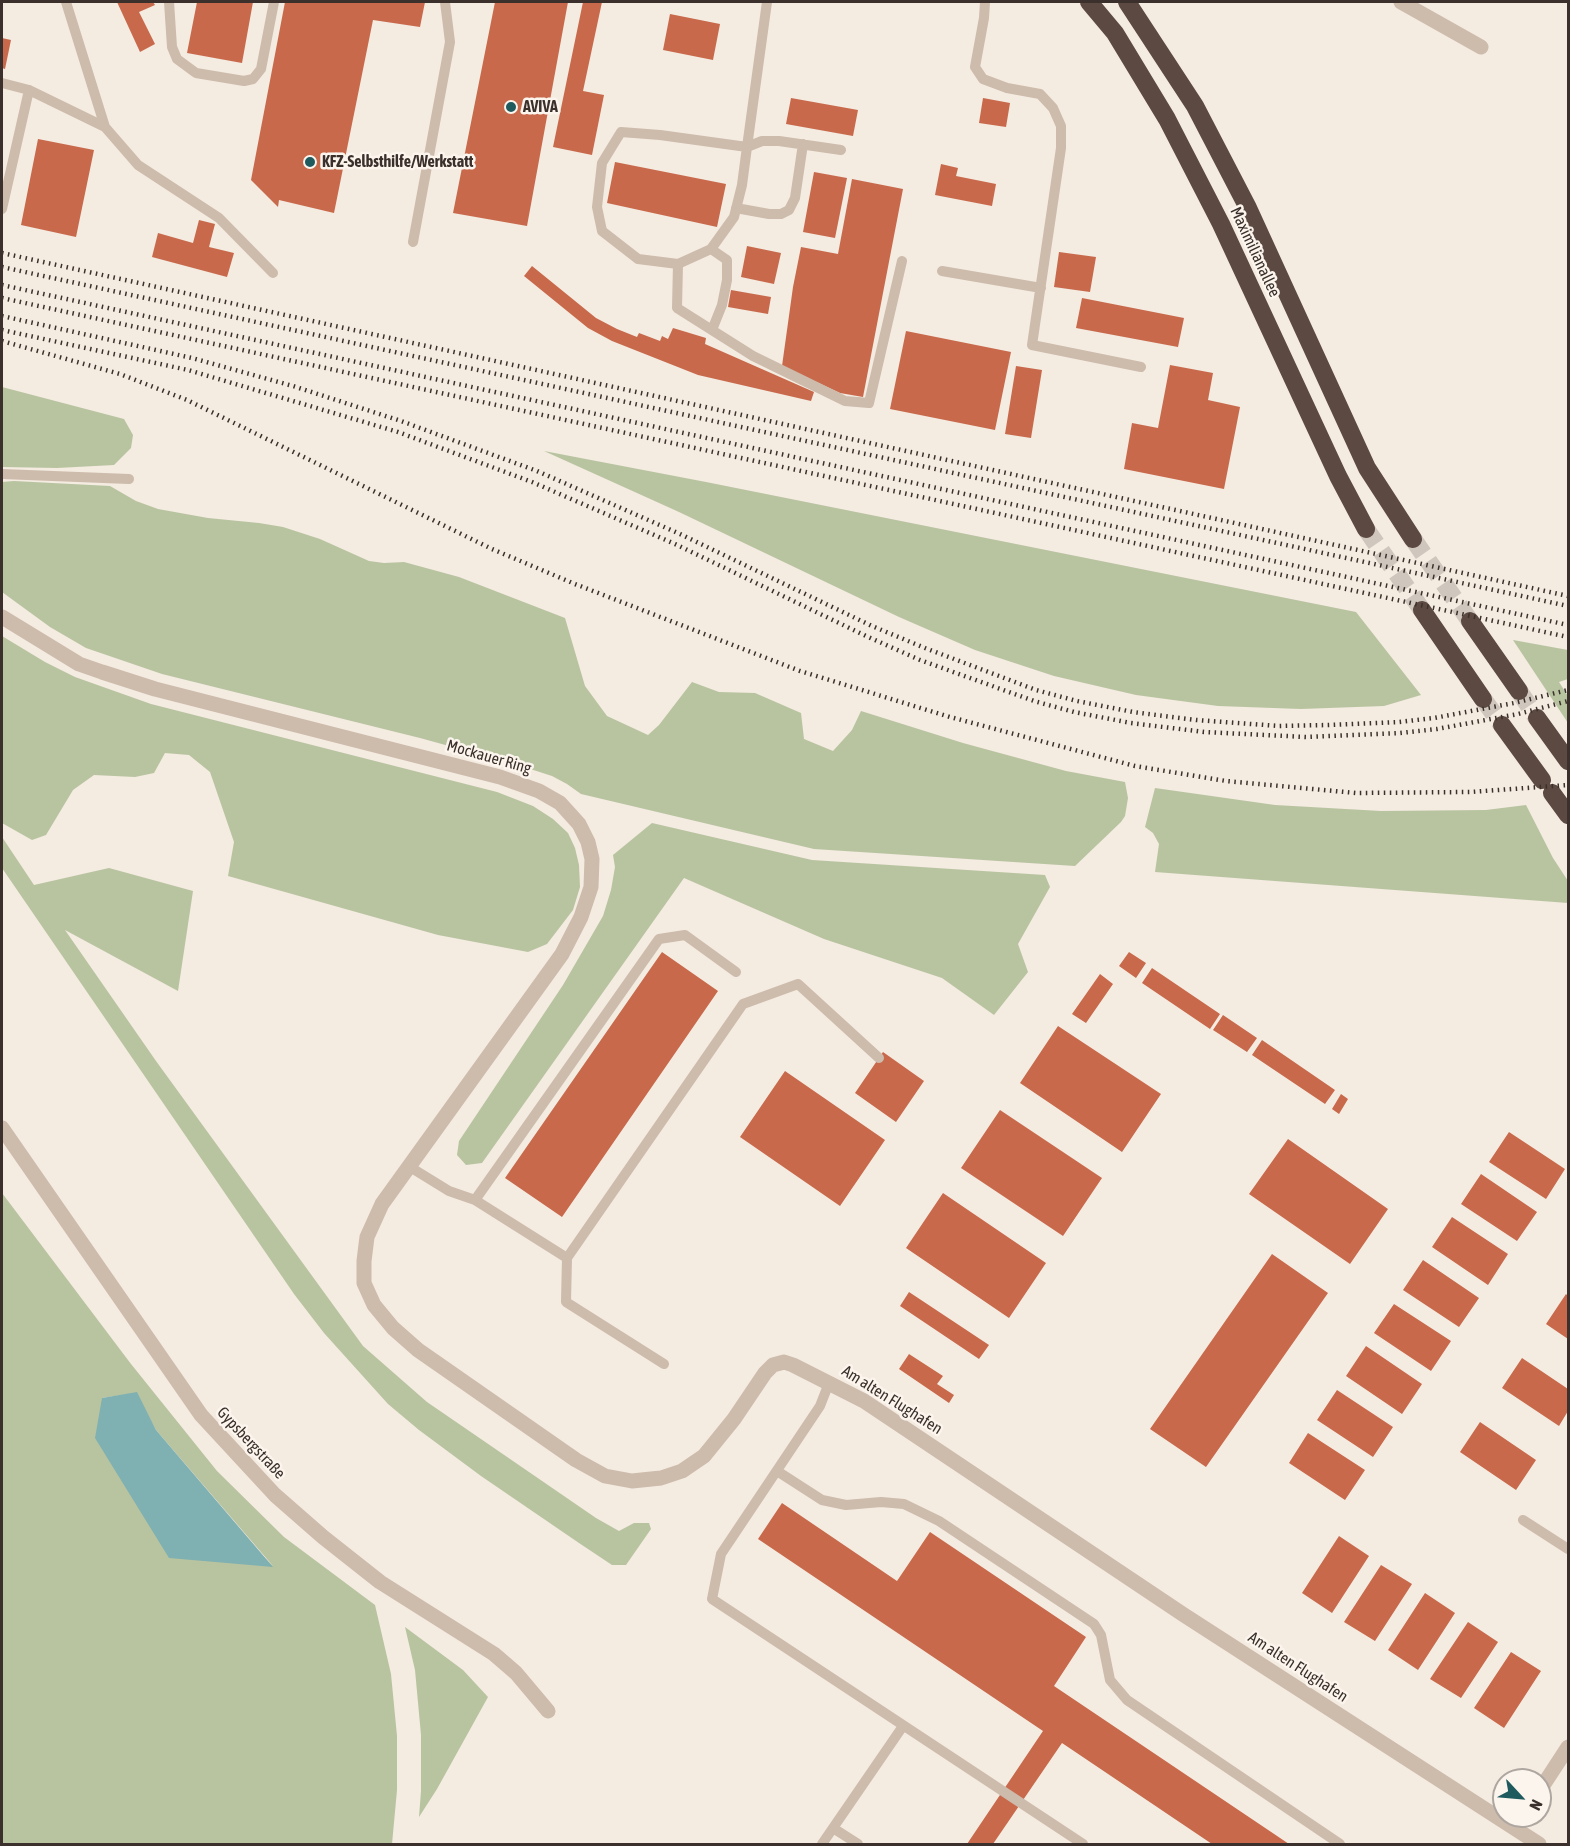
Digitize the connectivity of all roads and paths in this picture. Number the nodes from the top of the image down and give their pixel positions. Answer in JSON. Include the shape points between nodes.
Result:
{"nodes":[{"id":1,"x":66,"y":2,"type":"edge"},
{"id":2,"x":169,"y":2,"type":"edge"},
{"id":3,"x":274,"y":2,"type":"edge"},
{"id":4,"x":445,"y":2,"type":"edge"},
{"id":5,"x":768,"y":2,"type":"edge"},
{"id":6,"x":985,"y":2,"type":"edge"},
{"id":7,"x":1089,"y":2,"type":"edge"},
{"id":8,"x":1126,"y":2,"type":"edge"},
{"id":9,"x":1401,"y":2,"type":"edge"},
{"id":10,"x":1481,"y":47,"type":"dead end"},
{"id":11,"x":2,"y":83,"type":"edge"},
{"id":12,"x":29,"y":90,"type":"junction"},
{"id":13,"x":105,"y":127,"type":"junction"},
{"id":14,"x":803,"y":144,"type":"junction"},
{"id":15,"x":747,"y":147,"type":"junction"},
{"id":16,"x":841,"y":150,"type":"dead end"},
{"id":17,"x":736,"y":208,"type":"junction"},
{"id":18,"x":2,"y":209,"type":"edge"},
{"id":19,"x":413,"y":242,"type":"dead end"},
{"id":20,"x":711,"y":249,"type":"junction"},
{"id":21,"x":902,"y":261,"type":"dead end"},
{"id":22,"x":678,"y":264,"type":"junction"},
{"id":23,"x":942,"y":271,"type":"dead end"},
{"id":24,"x":273,"y":273,"type":"dead end"},
{"id":25,"x":1041,"y":288,"type":"junction"},
{"id":26,"x":712,"y":330,"type":"junction"},
{"id":27,"x":1141,"y":367,"type":"dead end"},
{"id":28,"x":2,"y":474,"type":"edge"},
{"id":29,"x":129,"y":478,"type":"dead end"},
{"id":30,"x":1366,"y":529,"type":"tunnel mouth"},
{"id":31,"x":1413,"y":539,"type":"tunnel mouth"},
{"id":32,"x":1422,"y":610,"type":"tunnel mouth"},
{"id":33,"x":2,"y":617,"type":"edge"},
{"id":34,"x":1470,"y":621,"type":"tunnel mouth"},
{"id":35,"x":1520,"y":691,"type":"tunnel mouth"},
{"id":36,"x":1483,"y":699,"type":"tunnel mouth"},
{"id":37,"x":1538,"y":718,"type":"tunnel mouth"},
{"id":38,"x":1502,"y":725,"type":"tunnel mouth"},
{"id":39,"x":1569,"y":761,"type":"edge"},
{"id":40,"x":1569,"y":815,"type":"edge"},
{"id":41,"x":736,"y":972,"type":"dead end"},
{"id":42,"x":879,"y":1058,"type":"dead end"},
{"id":43,"x":2,"y":1128,"type":"edge"},
{"id":44,"x":410,"y":1167,"type":"junction"},
{"id":45,"x":475,"y":1200,"type":"junction"},
{"id":46,"x":567,"y":1258,"type":"junction"},
{"id":47,"x":664,"y":1364,"type":"dead end"},
{"id":48,"x":829,"y":1383,"type":"junction"},
{"id":49,"x":777,"y":1471,"type":"junction"},
{"id":50,"x":1523,"y":1520,"type":"dead end"},
{"id":51,"x":1569,"y":1549,"type":"edge"},
{"id":52,"x":548,"y":1711,"type":"dead end"},
{"id":53,"x":903,"y":1726,"type":"junction"},
{"id":54,"x":1569,"y":1748,"type":"edge"},
{"id":55,"x":1552,"y":1773,"type":"edge"},
{"id":56,"x":1492,"y":1806,"type":"edge"},
{"id":57,"x":833,"y":1828,"type":"junction"},
{"id":58,"x":1523,"y":1828,"type":"edge"},
{"id":59,"x":822,"y":1845,"type":"edge"},
{"id":60,"x":858,"y":1845,"type":"edge"},
{"id":61,"x":1083,"y":1845,"type":"edge"},
{"id":62,"x":1340,"y":1845,"type":"edge"},
{"id":63,"x":1539,"y":1845,"type":"edge"}],
"edges":[{"from":1,"to":13,"type":"lane"},
{"from":2,"to":3,"type":"lane","via":[[172,47],[177,59],[196,73],[249,81],[261,69]]},
{"from":4,"to":19,"type":"lane","via":[[450,42]]},
{"from":5,"to":15,"type":"lane"},
{"from":6,"to":25,"type":"lane","via":[[975,67],[983,79],[1040,94],[1053,108],[1061,126]]},
{"from":7,"to":30,"type":"highway","name":"Maximilianallee","via":[[1115,33],[1167,119]]},
{"from":8,"to":31,"type":"highway","via":[[1195,106],[1248,208],[1367,468]]},
{"from":9,"to":10,"type":"street"},
{"from":11,"to":12,"type":"lane"},
{"from":12,"to":13,"type":"lane"},
{"from":12,"to":18,"type":"lane"},
{"from":13,"to":24,"type":"lane","via":[[138,165],[219,218]]},
{"from":14,"to":15,"type":"lane","via":[[762,141]]},
{"from":14,"to":16,"type":"lane"},
{"from":14,"to":17,"type":"lane","via":[[795,198],[789,210],[769,214]]},
{"from":15,"to":17,"type":"lane"},
{"from":15,"to":22,"type":"lane","via":[[621,132],[602,163],[597,207],[602,231],[638,259]]},
{"from":17,"to":20,"type":"lane"},
{"from":20,"to":22,"type":"lane"},
{"from":20,"to":26,"type":"lane","via":[[727,260],[722,305]]},
{"from":21,"to":26,"type":"lane","via":[[869,403],[845,401],[753,356]]},
{"from":22,"to":26,"type":"lane","via":[[677,308]]},
{"from":23,"to":25,"type":"lane"},
{"from":25,"to":27,"type":"lane","via":[[1032,345]]},
{"from":28,"to":29,"type":"lane"},
{"from":32,"to":36,"type":"highway"},
{"from":33,"to":44,"type":"street","name":"Mockauer Ring","via":[[79,664],[155,689],[500,777],[538,790],[560,803],[579,824],[592,859],[591,887],[581,917],[562,954]]},
{"from":34,"to":35,"type":"highway"},
{"from":37,"to":39,"type":"highway"},
{"from":38,"to":40,"type":"highway"},
{"from":41,"to":45,"type":"lane","via":[[685,935],[659,939]]},
{"from":42,"to":46,"type":"lane","via":[[798,984],[743,1004]]},
{"from":43,"to":52,"type":"street","name":"Gypsbergstraße","via":[[201,1415],[275,1494],[323,1537],[380,1582],[494,1654]]},
{"from":44,"to":45,"type":"lane","via":[[449,1191]]},
{"from":44,"to":48,"type":"street","name":"Am alten Flughafen","via":[[382,1204],[367,1236],[364,1283],[374,1305],[418,1350],[604,1476],[632,1481],[682,1471],[704,1456],[773,1365],[784,1362]]},
{"from":45,"to":46,"type":"lane"},
{"from":46,"to":47,"type":"lane","via":[[566,1302]]},
{"from":48,"to":49,"type":"lane","via":[[820,1406]]},
{"from":48,"to":56,"type":"street","name":"Am alten Flughafen","via":[[864,1401],[1184,1615]]},
{"from":49,"to":53,"type":"lane","via":[[721,1554],[712,1599]]},
{"from":49,"to":62,"type":"lane","via":[[822,1500],[846,1505],[904,1504],[939,1521],[1094,1624],[1101,1635],[1110,1680],[1127,1700]]},
{"from":50,"to":51,"type":"lane"},
{"from":53,"to":57,"type":"lane"},
{"from":53,"to":61,"type":"lane"},
{"from":54,"to":55,"type":"street"},
{"from":57,"to":59,"type":"lane"},
{"from":57,"to":60,"type":"lane"},
{"from":58,"to":63,"type":"street","name":"Am alten Flughafen"}]}
